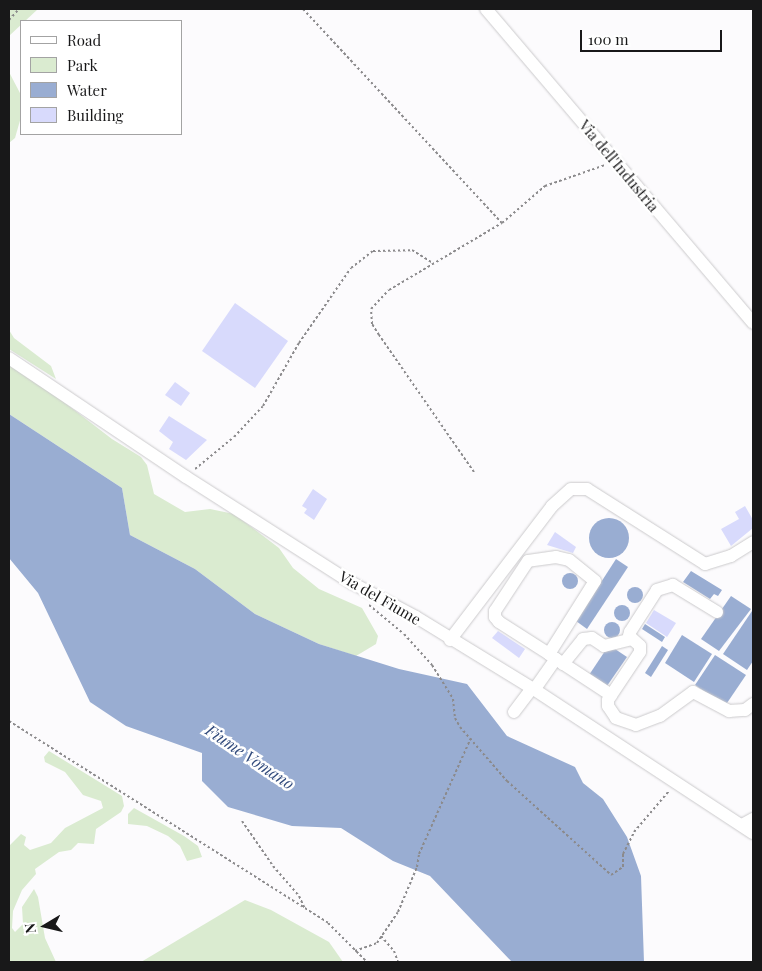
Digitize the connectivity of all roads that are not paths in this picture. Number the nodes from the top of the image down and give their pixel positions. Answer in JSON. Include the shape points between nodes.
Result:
{"nodes":[{"id":1,"x":486,"y":9,"type":"edge"},
{"id":2,"x":753,"y":323,"type":"edge"},
{"id":3,"x":9,"y":358,"type":"edge"},
{"id":4,"x":753,"y":542,"type":"edge"},
{"id":5,"x":717,"y":612,"type":"dead end"},
{"id":6,"x":632,"y":639,"type":"junction"},
{"id":7,"x":450,"y":640,"type":"junction"},
{"id":8,"x":556,"y":659,"type":"junction"},
{"id":9,"x":533,"y":689,"type":"junction"},
{"id":10,"x":611,"y":695,"type":"junction"},
{"id":11,"x":753,"y":704,"type":"edge"},
{"id":12,"x":514,"y":712,"type":"dead end"},
{"id":13,"x":747,"y":822,"type":"edge"},
{"id":14,"x":753,"y":833,"type":"edge"}],
"edges":[{"from":1,"to":2,"type":"street","name":"Via dell'Industria"},
{"from":3,"to":7,"type":"street","name":"Via del Fiume","via":[[186,477],[352,583]]},
{"from":4,"to":7,"type":"street","via":[[731,556],[705,564],[587,489],[571,489],[552,506]]},
{"from":5,"to":6,"type":"street","via":[[673,585],[662,586],[630,632]]},
{"from":6,"to":8,"type":"street","via":[[604,646],[592,638],[582,639]]},
{"from":6,"to":10,"type":"street","via":[[640,646],[640,652]]},
{"from":7,"to":9,"type":"street","name":"Via del Fiume"},
{"from":8,"to":8,"type":"street","via":[[595,581],[569,560],[556,557],[528,561],[495,611],[500,622]]},
{"from":8,"to":9,"type":"street"},
{"from":8,"to":10,"type":"street"},
{"from":9,"to":12,"type":"street"},
{"from":9,"to":13,"type":"street","name":"Via del Fiume","via":[[676,782]]},
{"from":10,"to":11,"type":"street","via":[[608,700],[611,713],[622,722],[636,726],[660,716],[693,692],[729,711],[745,710]]},
{"from":13,"to":14,"type":"street","name":"Via del Fiume"}]}
